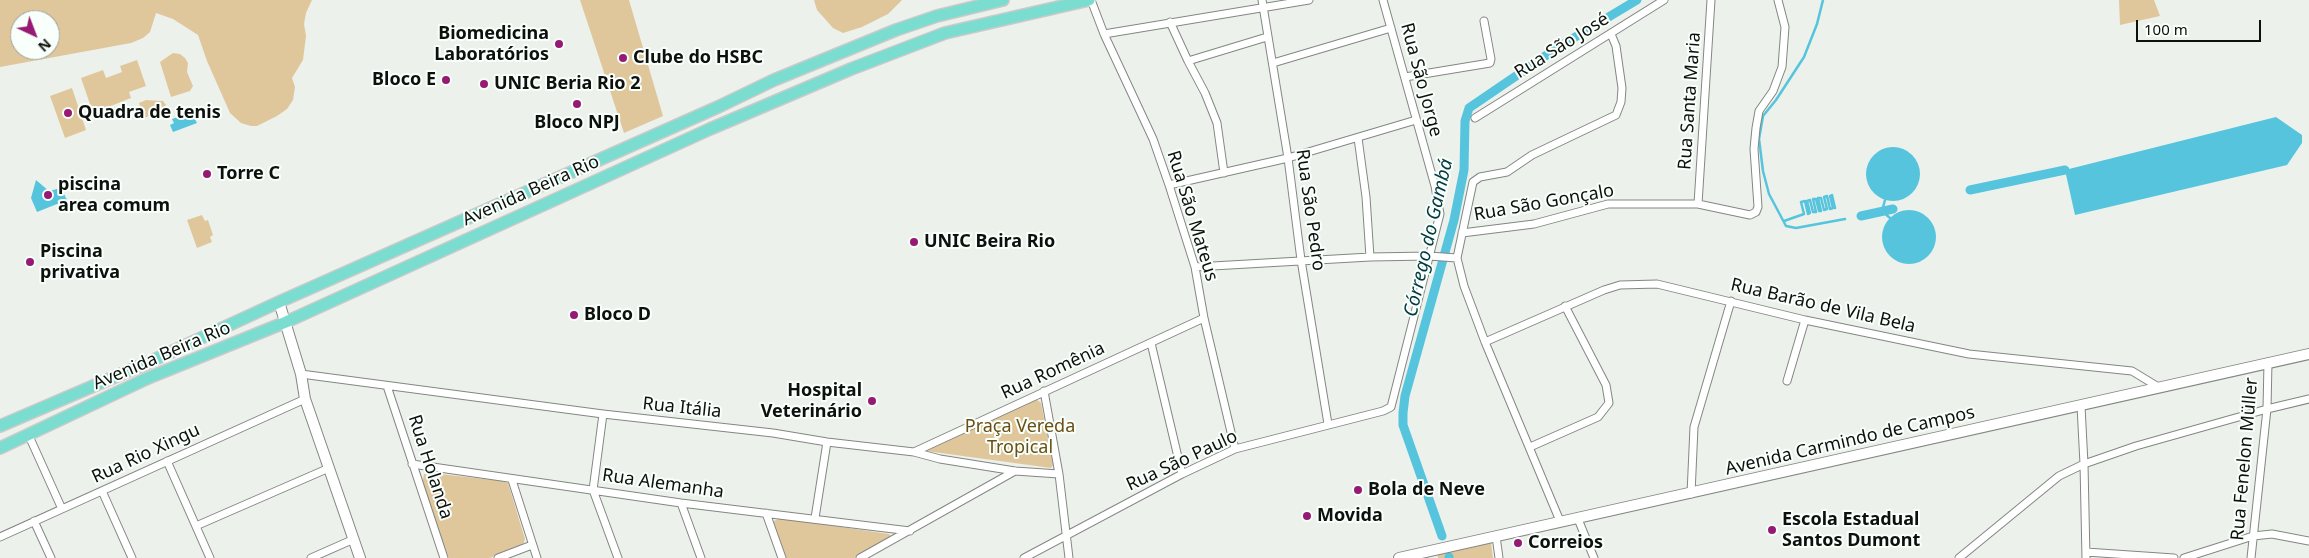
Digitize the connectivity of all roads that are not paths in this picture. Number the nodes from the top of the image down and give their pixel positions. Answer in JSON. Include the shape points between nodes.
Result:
{"nodes":[{"id":1,"x":1003,"y":0,"type":"edge"},
{"id":2,"x":1090,"y":0,"type":"edge"},
{"id":3,"x":1309,"y":0,"type":"edge"},
{"id":4,"x":1383,"y":0,"type":"edge"},
{"id":5,"x":1664,"y":0,"type":"edge"},
{"id":6,"x":1712,"y":0,"type":"edge"},
{"id":7,"x":1778,"y":0,"type":"edge"},
{"id":8,"x":1263,"y":4,"type":"edge"},
{"id":9,"x":1484,"y":21,"type":"dead end"},
{"id":10,"x":1170,"y":22,"type":"junction"},
{"id":11,"x":1391,"y":28,"type":"junction"},
{"id":12,"x":1104,"y":34,"type":"junction"},
{"id":13,"x":1611,"y":34,"type":"junction"},
{"id":14,"x":1267,"y":36,"type":"junction"},
{"id":15,"x":1188,"y":61,"type":"junction"},
{"id":16,"x":1273,"y":63,"type":"junction"},
{"id":17,"x":796,"y":71,"type":"junction"},
{"id":18,"x":1405,"y":77,"type":"junction"},
{"id":19,"x":774,"y":80,"type":"junction"},
{"id":20,"x":798,"y":92,"type":"junction"},
{"id":21,"x":776,"y":101,"type":"junction"},
{"id":22,"x":1476,"y":118,"type":"dead end"},
{"id":23,"x":1416,"y":120,"type":"junction"},
{"id":24,"x":1358,"y":138,"type":"junction"},
{"id":25,"x":1288,"y":158,"type":"junction"},
{"id":26,"x":1224,"y":173,"type":"junction"},
{"id":27,"x":1169,"y":185,"type":"junction"},
{"id":28,"x":1698,"y":204,"type":"junction"},
{"id":29,"x":457,"y":223,"type":"junction"},
{"id":30,"x":1462,"y":232,"type":"junction"},
{"id":31,"x":465,"y":241,"type":"junction"},
{"id":32,"x":1432,"y":256,"type":"junction"},
{"id":33,"x":1370,"y":257,"type":"junction"},
{"id":34,"x":1455,"y":258,"type":"junction"},
{"id":35,"x":1301,"y":260,"type":"junction"},
{"id":36,"x":1195,"y":267,"type":"junction"},
{"id":37,"x":1731,"y":301,"type":"junction"},
{"id":38,"x":278,"y":302,"type":"junction"},
{"id":39,"x":1565,"y":306,"type":"junction"},
{"id":40,"x":1204,"y":318,"type":"junction"},
{"id":41,"x":1805,"y":320,"type":"junction"},
{"id":42,"x":286,"y":322,"type":"junction"},
{"id":43,"x":1485,"y":342,"type":"junction"},
{"id":44,"x":1150,"y":343,"type":"junction"},
{"id":45,"x":2309,"y":354,"type":"edge"},
{"id":46,"x":2268,"y":362,"type":"junction"},
{"id":47,"x":147,"y":363,"type":"junction"},
{"id":48,"x":301,"y":374,"type":"junction"},
{"id":49,"x":148,"y":378,"type":"junction"},
{"id":50,"x":1787,"y":381,"type":"dead end"},
{"id":51,"x":388,"y":386,"type":"junction"},
{"id":52,"x":2160,"y":388,"type":"junction"},
{"id":53,"x":1044,"y":391,"type":"junction"},
{"id":54,"x":306,"y":399,"type":"junction"},
{"id":55,"x":2309,"y":399,"type":"edge"},
{"id":56,"x":2081,"y":406,"type":"junction"},
{"id":57,"x":1391,"y":407,"type":"joint"},
{"id":58,"x":2267,"y":408,"type":"junction"},
{"id":59,"x":603,"y":414,"type":"junction"},
{"id":60,"x":1328,"y":424,"type":"junction"},
{"id":61,"x":0,"y":426,"type":"edge"},
{"id":62,"x":30,"y":436,"type":"junction"},
{"id":63,"x":827,"y":442,"type":"junction"},
{"id":64,"x":1530,"y":447,"type":"junction"},
{"id":65,"x":0,"y":448,"type":"edge"},
{"id":66,"x":1235,"y":449,"type":"junction"},
{"id":67,"x":914,"y":452,"type":"junction"},
{"id":68,"x":166,"y":461,"type":"junction"},
{"id":69,"x":412,"y":464,"type":"junction"},
{"id":70,"x":2084,"y":464,"type":"junction"},
{"id":71,"x":330,"y":468,"type":"junction"},
{"id":72,"x":1015,"y":470,"type":"junction"},
{"id":73,"x":1058,"y":474,"type":"junction"},
{"id":74,"x":1182,"y":474,"type":"junction"},
{"id":75,"x":512,"y":480,"type":"junction"},
{"id":76,"x":593,"y":490,"type":"junction"},
{"id":77,"x":102,"y":491,"type":"junction"},
{"id":78,"x":1691,"y":494,"type":"junction"},
{"id":79,"x":681,"y":502,"type":"junction"},
{"id":80,"x":62,"y":509,"type":"junction"},
{"id":81,"x":766,"y":513,"type":"junction"},
{"id":82,"x":815,"y":518,"type":"junction"},
{"id":83,"x":1578,"y":519,"type":"junction"},
{"id":84,"x":34,"y":521,"type":"junction"},
{"id":85,"x":1560,"y":521,"type":"junction"},
{"id":86,"x":196,"y":526,"type":"junction"},
{"id":87,"x":910,"y":531,"type":"junction"},
{"id":88,"x":1066,"y":535,"type":"junction"},
{"id":89,"x":1496,"y":536,"type":"junction"},
{"id":90,"x":2254,"y":536,"type":"junction"},
{"id":91,"x":0,"y":537,"type":"edge"},
{"id":92,"x":354,"y":539,"type":"junction"},
{"id":93,"x":2309,"y":541,"type":"edge"},
{"id":94,"x":532,"y":544,"type":"junction"},
{"id":95,"x":1431,"y":554,"type":"edge"},
{"id":96,"x":2086,"y":555,"type":"edge"},
{"id":97,"x":51,"y":558,"type":"edge"},
{"id":98,"x":132,"y":558,"type":"edge"},
{"id":99,"x":210,"y":558,"type":"edge"},
{"id":100,"x":311,"y":558,"type":"edge"},
{"id":101,"x":360,"y":558,"type":"edge"},
{"id":102,"x":444,"y":558,"type":"edge"},
{"id":103,"x":498,"y":558,"type":"edge"},
{"id":104,"x":537,"y":558,"type":"edge"},
{"id":105,"x":618,"y":558,"type":"edge"},
{"id":106,"x":701,"y":558,"type":"edge"},
{"id":107,"x":782,"y":558,"type":"edge"},
{"id":108,"x":860,"y":558,"type":"edge"},
{"id":109,"x":1024,"y":558,"type":"edge"},
{"id":110,"x":1069,"y":558,"type":"edge"},
{"id":111,"x":1399,"y":558,"type":"edge"},
{"id":112,"x":1499,"y":558,"type":"edge"},
{"id":113,"x":1594,"y":558,"type":"edge"},
{"id":114,"x":1959,"y":558,"type":"edge"},
{"id":115,"x":2174,"y":558,"type":"edge"},
{"id":116,"x":2184,"y":558,"type":"edge"},
{"id":117,"x":2251,"y":558,"type":"edge"}],
"edges":[{"from":1,"to":17,"type":"main road","name":"Avenida Beira Rio","via":[[896,30]]},
{"from":2,"to":12,"type":"street","name":"Rua São Mateus"},
{"from":2,"to":20,"type":"main road","name":"Avenida Beira Rio","via":[[945,33]]},
{"from":3,"to":8,"type":"street"},
{"from":4,"to":11,"type":"street","name":"Rua São Jorge"},
{"from":5,"to":13,"type":"street","name":"Rua São José"},
{"from":6,"to":28,"type":"street","name":"Rua Santa Maria"},
{"from":7,"to":28,"type":"street","name":"Rua São Gonçalo","via":[[1785,27],[1782,67],[1773,91],[1759,111],[1756,128],[1754,149],[1758,207],[1750,215]]},
{"from":8,"to":10,"type":"street"},
{"from":8,"to":14,"type":"street","name":"Rua São Pedro"},
{"from":9,"to":18,"type":"street","via":[[1490,63]]},
{"from":10,"to":12,"type":"street"},
{"from":10,"to":15,"type":"street"},
{"from":11,"to":16,"type":"street"},
{"from":11,"to":18,"type":"street","name":"Rua São Jorge"},
{"from":12,"to":27,"type":"street","name":"Rua São Mateus","via":[[1153,139]]},
{"from":13,"to":22,"type":"street","name":"Rua São José"},
{"from":13,"to":30,"type":"street","via":[[1616,46],[1622,88],[1616,116],[1532,156],[1507,172],[1476,179],[1471,186]]},
{"from":14,"to":15,"type":"street"},
{"from":14,"to":16,"type":"street","name":"Rua São Pedro"},
{"from":15,"to":26,"type":"street","via":[[1217,123]]},
{"from":16,"to":25,"type":"street","name":"Rua São Pedro"},
{"from":17,"to":19,"type":"main road","name":"Avenida Beira Rio"},
{"from":17,"to":20,"type":"main road","via":[[791,82]]},
{"from":18,"to":23,"type":"street","name":"Rua São Jorge"},
{"from":19,"to":21,"type":"main road","via":[[778,81],[781,89]]},
{"from":19,"to":29,"type":"main road","name":"Avenida Beira Rio"},
{"from":20,"to":21,"type":"main road","name":"Avenida Beira Rio"},
{"from":21,"to":31,"type":"main road","name":"Avenida Beira Rio"},
{"from":23,"to":24,"type":"street"},
{"from":23,"to":32,"type":"street","name":"Rua São Jorge","via":[[1440,214]]},
{"from":24,"to":25,"type":"street"},
{"from":24,"to":33,"type":"street"},
{"from":25,"to":26,"type":"street"},
{"from":25,"to":35,"type":"street","name":"Rua São Pedro"},
{"from":26,"to":27,"type":"street"},
{"from":27,"to":36,"type":"street","name":"Rua São Mateus"},
{"from":28,"to":30,"type":"street","name":"Rua São Gonçalo","via":[[1608,204],[1534,224]]},
{"from":29,"to":31,"type":"main road","via":[[458,234]]},
{"from":29,"to":38,"type":"main road","name":"Avenida Beira Rio"},
{"from":30,"to":34,"type":"street"},
{"from":31,"to":42,"type":"main road","name":"Avenida Beira Rio"},
{"from":32,"to":33,"type":"street"},
{"from":32,"to":34,"type":"street"},
{"from":32,"to":57,"type":"street","name":"Rua São Jorge"},
{"from":33,"to":35,"type":"street"},
{"from":34,"to":43,"type":"street"},
{"from":35,"to":36,"type":"street"},
{"from":35,"to":60,"type":"street","name":"Rua São Pedro"},
{"from":36,"to":40,"type":"street","name":"Rua São Mateus"},
{"from":37,"to":39,"type":"street","name":"Rua Barão de Vila Bela","via":[[1673,287],[1637,284],[1620,285]]},
{"from":37,"to":41,"type":"street","name":"Rua Barão de Vila Bela"},
{"from":37,"to":78,"type":"street","via":[[1694,427]]},
{"from":38,"to":42,"type":"main road"},
{"from":38,"to":47,"type":"main road","name":"Avenida Beira Rio"},
{"from":39,"to":43,"type":"street","name":"Rua Barão de Vila Bela"},
{"from":39,"to":64,"type":"street","via":[[1606,385],[1609,403],[1598,417]]},
{"from":40,"to":44,"type":"street","name":"Rua Romênia"},
{"from":40,"to":66,"type":"street","name":"Rua São Mateus"},
{"from":41,"to":50,"type":"street"},
{"from":41,"to":52,"type":"street","name":"Rua Barão de Vila Bela","via":[[1969,354],[2132,370]]},
{"from":42,"to":48,"type":"main road"},
{"from":42,"to":49,"type":"main road","name":"Avenida Beira Rio"},
{"from":43,"to":64,"type":"street"},
{"from":44,"to":53,"type":"street","name":"Rua Romênia"},
{"from":44,"to":74,"type":"street"},
{"from":45,"to":46,"type":"main road","name":"Avenida Carmindo de Campos"},
{"from":46,"to":52,"type":"main road","name":"Avenida Carmindo de Campos"},
{"from":46,"to":58,"type":"street","name":"Rua Fenelon Müller"},
{"from":47,"to":49,"type":"main road","via":[[152,366]]},
{"from":47,"to":61,"type":"main road","name":"Avenida Beira Rio"},
{"from":48,"to":51,"type":"street","name":"Rua Itália"},
{"from":48,"to":54,"type":"main road"},
{"from":49,"to":62,"type":"main road","name":"Avenida Beira Rio"},
{"from":51,"to":59,"type":"street","name":"Rua Itália"},
{"from":51,"to":69,"type":"street","name":"Rua Holanda"},
{"from":52,"to":56,"type":"main road","name":"Avenida Carmindo de Campos"},
{"from":53,"to":67,"type":"street","name":"Rua Romênia"},
{"from":53,"to":73,"type":"street"},
{"from":54,"to":68,"type":"street","name":"Rua Rio Xingu"},
{"from":54,"to":71,"type":"main road"},
{"from":55,"to":58,"type":"street"},
{"from":56,"to":70,"type":"street"},
{"from":56,"to":78,"type":"main road","name":"Avenida Carmindo de Campos"},
{"from":57,"to":60,"type":"street","name":"Rua São Paulo","via":[[1383,412]]},
{"from":58,"to":70,"type":"street"},
{"from":58,"to":90,"type":"street","name":"Rua Fenelon Müller"},
{"from":59,"to":63,"type":"street","name":"Rua Itália"},
{"from":59,"to":76,"type":"street"},
{"from":60,"to":66,"type":"street","name":"Rua São Paulo"},
{"from":62,"to":65,"type":"main road","name":"Avenida Beira Rio"},
{"from":62,"to":80,"type":"street"},
{"from":63,"to":67,"type":"street","name":"Rua Itália"},
{"from":63,"to":82,"type":"street"},
{"from":64,"to":85,"type":"street"},
{"from":66,"to":74,"type":"street","name":"Rua São Paulo"},
{"from":67,"to":72,"type":"street","name":"Rua Itália"},
{"from":68,"to":77,"type":"street","name":"Rua Rio Xingu"},
{"from":68,"to":86,"type":"street"},
{"from":69,"to":75,"type":"street","name":"Rua Alemanha"},
{"from":69,"to":102,"type":"street","name":"Rua Holanda"},
{"from":70,"to":96,"type":"street"},
{"from":70,"to":114,"type":"street","via":[[2059,476]]},
{"from":71,"to":86,"type":"street"},
{"from":71,"to":92,"type":"main road"},
{"from":72,"to":73,"type":"street","name":"Rua Itália"},
{"from":72,"to":87,"type":"street"},
{"from":73,"to":88,"type":"street"},
{"from":74,"to":88,"type":"street","name":"Rua São Paulo"},
{"from":75,"to":76,"type":"street","name":"Rua Alemanha"},
{"from":75,"to":94,"type":"street"},
{"from":76,"to":79,"type":"street","name":"Rua Alemanha"},
{"from":76,"to":105,"type":"street"},
{"from":77,"to":80,"type":"street","name":"Rua Rio Xingu"},
{"from":77,"to":98,"type":"street"},
{"from":78,"to":83,"type":"main road","name":"Avenida Carmindo de Campos"},
{"from":79,"to":81,"type":"street","name":"Rua Alemanha"},
{"from":79,"to":106,"type":"street"},
{"from":80,"to":84,"type":"street","name":"Rua Rio Xingu"},
{"from":81,"to":82,"type":"street","name":"Rua Alemanha"},
{"from":81,"to":107,"type":"street"},
{"from":82,"to":87,"type":"street","name":"Rua Alemanha"},
{"from":83,"to":85,"type":"main road","name":"Avenida Carmindo de Campos"},
{"from":83,"to":113,"type":"street"},
{"from":84,"to":91,"type":"street","name":"Rua Rio Xingu"},
{"from":84,"to":97,"type":"street"},
{"from":85,"to":89,"type":"main road","name":"Avenida Carmindo de Campos"},
{"from":86,"to":99,"type":"street"},
{"from":87,"to":108,"type":"street"},
{"from":88,"to":109,"type":"street","name":"Rua São Paulo"},
{"from":88,"to":110,"type":"street"},
{"from":89,"to":95,"type":"main road","name":"Avenida Carmindo de Campos"},
{"from":89,"to":112,"type":"street"},
{"from":90,"to":93,"type":"street","via":[[2272,534]]},
{"from":90,"to":116,"type":"street"},
{"from":90,"to":117,"type":"street","name":"Rua Fenelon Müller"},
{"from":92,"to":100,"type":"street"},
{"from":92,"to":101,"type":"main road"},
{"from":94,"to":103,"type":"street"},
{"from":94,"to":104,"type":"street"},
{"from":95,"to":111,"type":"main road","name":"Avenida Carmindo de Campos"},
{"from":96,"to":115,"type":"street"}]}
